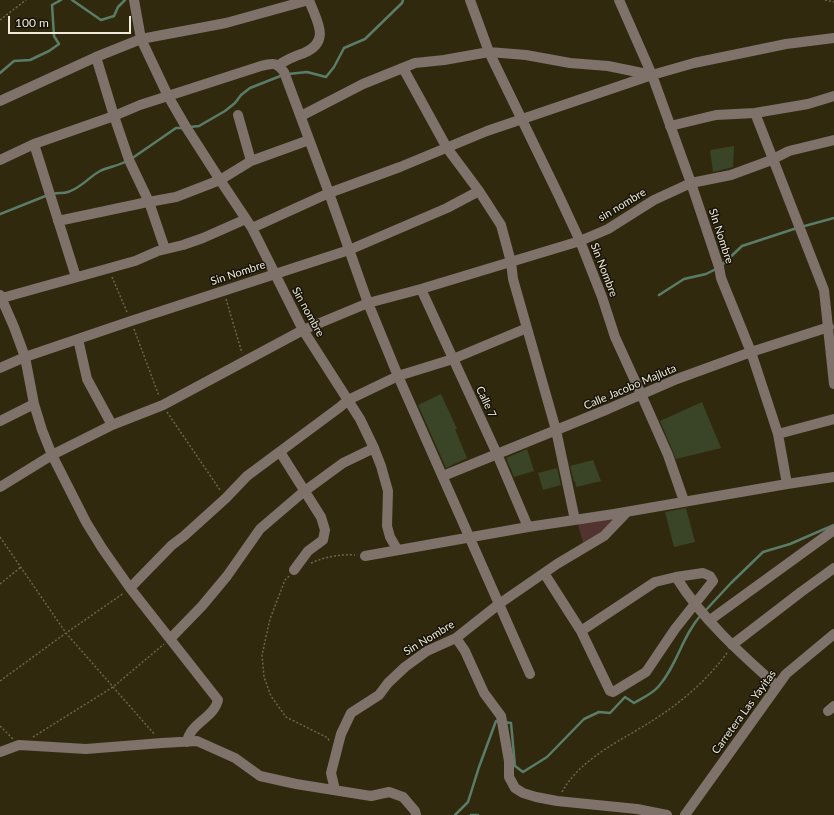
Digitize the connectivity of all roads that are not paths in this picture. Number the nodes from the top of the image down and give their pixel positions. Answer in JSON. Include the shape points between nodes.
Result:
{"nodes":[{"id":1,"x":134,"y":0,"type":"edge"},
{"id":2,"x":309,"y":0,"type":"edge"},
{"id":3,"x":470,"y":0,"type":"edge"},
{"id":4,"x":619,"y":0,"type":"edge"},
{"id":5,"x":834,"y":38,"type":"edge"},
{"id":6,"x":142,"y":39,"type":"junction"},
{"id":7,"x":489,"y":52,"type":"junction"},
{"id":8,"x":96,"y":57,"type":"junction"},
{"id":9,"x":279,"y":65,"type":"junction"},
{"id":10,"x":403,"y":68,"type":"junction"},
{"id":11,"x":652,"y":76,"type":"junction"},
{"id":12,"x":168,"y":96,"type":"junction"},
{"id":13,"x":834,"y":96,"type":"edge"},
{"id":14,"x":0,"y":101,"type":"edge"},
{"id":15,"x":755,"y":113,"type":"junction"},
{"id":16,"x":238,"y":115,"type":"dead end"},
{"id":17,"x":114,"y":116,"type":"junction"},
{"id":18,"x":301,"y":116,"type":"junction"},
{"id":19,"x":523,"y":120,"type":"junction"},
{"id":20,"x":670,"y":126,"type":"junction"},
{"id":21,"x":309,"y":140,"type":"junction"},
{"id":22,"x":834,"y":140,"type":"edge"},
{"id":23,"x":34,"y":144,"type":"junction"},
{"id":24,"x":447,"y":148,"type":"junction"},
{"id":25,"x":0,"y":160,"type":"edge"},
{"id":26,"x":772,"y":160,"type":"junction"},
{"id":27,"x":252,"y":161,"type":"junction"},
{"id":28,"x":220,"y":180,"type":"junction"},
{"id":29,"x":691,"y":183,"type":"junction"},
{"id":30,"x":479,"y":191,"type":"junction"},
{"id":31,"x":329,"y":193,"type":"junction"},
{"id":32,"x":149,"y":202,"type":"junction"},
{"id":33,"x":246,"y":219,"type":"junction"},
{"id":34,"x":58,"y":221,"type":"junction"},
{"id":35,"x":252,"y":228,"type":"junction"},
{"id":36,"x":580,"y":242,"type":"junction"},
{"id":37,"x":165,"y":249,"type":"junction"},
{"id":38,"x":349,"y":250,"type":"junction"},
{"id":39,"x":511,"y":262,"type":"junction"},
{"id":40,"x":275,"y":274,"type":"junction"},
{"id":41,"x":76,"y":277,"type":"junction"},
{"id":42,"x":420,"y":288,"type":"junction"},
{"id":43,"x":1,"y":297,"type":"edge"},
{"id":44,"x":368,"y":303,"type":"junction"},
{"id":45,"x":829,"y":327,"type":"junction"},
{"id":46,"x":527,"y":328,"type":"junction"},
{"id":47,"x":303,"y":330,"type":"junction"},
{"id":48,"x":78,"y":339,"type":"junction"},
{"id":49,"x":751,"y":352,"type":"junction"},
{"id":50,"x":24,"y":357,"type":"junction"},
{"id":51,"x":453,"y":359,"type":"junction"},
{"id":52,"x":0,"y":368,"type":"edge"},
{"id":53,"x":398,"y":376,"type":"junction"},
{"id":54,"x":834,"y":384,"type":"edge"},
{"id":55,"x":642,"y":394,"type":"junction"},
{"id":56,"x":348,"y":400,"type":"junction"},
{"id":57,"x":34,"y":404,"type":"junction"},
{"id":58,"x":834,"y":419,"type":"edge"},
{"id":59,"x":0,"y":421,"type":"edge"},
{"id":60,"x":112,"y":425,"type":"junction"},
{"id":61,"x":556,"y":430,"type":"junction"},
{"id":62,"x":778,"y":434,"type":"junction"},
{"id":63,"x":374,"y":448,"type":"junction"},
{"id":64,"x":280,"y":452,"type":"junction"},
{"id":65,"x":497,"y":454,"type":"junction"},
{"id":66,"x":52,"y":455,"type":"junction"},
{"id":67,"x":443,"y":476,"type":"junction"},
{"id":68,"x":834,"y":477,"type":"edge"},
{"id":69,"x":787,"y":484,"type":"junction"},
{"id":70,"x":0,"y":487,"type":"edge"},
{"id":71,"x":305,"y":491,"type":"junction"},
{"id":72,"x":684,"y":501,"type":"junction"},
{"id":73,"x":627,"y":512,"type":"junction"},
{"id":74,"x":575,"y":520,"type":"junction"},
{"id":75,"x":528,"y":526,"type":"junction"},
{"id":76,"x":834,"y":530,"type":"edge"},
{"id":77,"x":470,"y":537,"type":"junction"},
{"id":78,"x":397,"y":549,"type":"junction"},
{"id":79,"x":365,"y":556,"type":"road end"},
{"id":80,"x":834,"y":568,"type":"edge"},
{"id":81,"x":294,"y":570,"type":"road end"},
{"id":82,"x":544,"y":573,"type":"junction"},
{"id":83,"x":676,"y":577,"type":"junction"},
{"id":84,"x":130,"y":588,"type":"junction"},
{"id":85,"x":499,"y":604,"type":"junction"},
{"id":86,"x":694,"y":604,"type":"junction"},
{"id":87,"x":710,"y":620,"type":"junction"},
{"id":88,"x":581,"y":631,"type":"junction"},
{"id":89,"x":834,"y":634,"type":"edge"},
{"id":90,"x":456,"y":638,"type":"junction"},
{"id":91,"x":170,"y":639,"type":"junction"},
{"id":92,"x":732,"y":645,"type":"junction"},
{"id":93,"x":530,"y":674,"type":"dead end"},
{"id":94,"x":777,"y":686,"type":"junction"},
{"id":95,"x":186,"y":742,"type":"junction"},
{"id":96,"x":0,"y":752,"type":"edge"},
{"id":97,"x":335,"y":790,"type":"junction"},
{"id":98,"x":416,"y":815,"type":"edge"},
{"id":99,"x":667,"y":815,"type":"edge"},
{"id":100,"x":685,"y":815,"type":"edge"}],
"edges":[{"from":1,"to":6,"type":"street","name":"Sin nombre"},
{"from":2,"to":6,"type":"street","via":[[226,23]]},
{"from":2,"to":9,"type":"street","via":[[320,30],[318,44]]},
{"from":3,"to":7,"type":"street","name":"Sin Nombre"},
{"from":4,"to":11,"type":"street","name":"SIn Nombre"},
{"from":5,"to":11,"type":"street","via":[[772,46]]},
{"from":6,"to":8,"type":"street"},
{"from":6,"to":12,"type":"street","name":"Sin nombre"},
{"from":7,"to":10,"type":"street","via":[[415,63]]},
{"from":7,"to":11,"type":"street","via":[[608,66]]},
{"from":7,"to":19,"type":"street","name":"Sin Nombre"},
{"from":8,"to":14,"type":"street"},
{"from":8,"to":17,"type":"street"},
{"from":9,"to":12,"type":"street","via":[[272,63],[261,66]]},
{"from":9,"to":18,"type":"street"},
{"from":10,"to":18,"type":"street","via":[[363,84]]},
{"from":10,"to":24,"type":"street"},
{"from":11,"to":19,"type":"street"},
{"from":11,"to":20,"type":"street","name":"SIn Nombre"},
{"from":12,"to":17,"type":"street"},
{"from":12,"to":28,"type":"street","name":"Sin nombre"},
{"from":13,"to":15,"type":"street","via":[[808,104]]},
{"from":15,"to":20,"type":"street","via":[[716,115]]},
{"from":15,"to":26,"type":"street"},
{"from":16,"to":27,"type":"street"},
{"from":17,"to":23,"type":"street"},
{"from":17,"to":32,"type":"street","via":[[129,160]]},
{"from":18,"to":21,"type":"street"},
{"from":19,"to":24,"type":"street","via":[[487,131]]},
{"from":19,"to":36,"type":"street","name":"Sin Nombre"},
{"from":20,"to":29,"type":"street","name":"SIn Nombre"},
{"from":21,"to":27,"type":"street"},
{"from":21,"to":31,"type":"street"},
{"from":22,"to":26,"type":"street","name":"sin nombre","via":[[789,151]]},
{"from":23,"to":25,"type":"street"},
{"from":23,"to":34,"type":"street"},
{"from":24,"to":30,"type":"street"},
{"from":24,"to":31,"type":"street"},
{"from":26,"to":29,"type":"street","name":"sin nombre","via":[[731,175]]},
{"from":26,"to":45,"type":"street","via":[[824,290]]},
{"from":27,"to":28,"type":"street"},
{"from":28,"to":32,"type":"street","via":[[176,197]]},
{"from":28,"to":33,"type":"street","name":"Sin nombre"},
{"from":29,"to":36,"type":"street","name":"sin nombre","via":[[654,200],[608,229]]},
{"from":29,"to":49,"type":"street","name":"SIn Nombre","via":[[721,278]]},
{"from":30,"to":38,"type":"street","name":"Sin Nombre","via":[[447,208]]},
{"from":30,"to":39,"type":"street","via":[[500,225]]},
{"from":31,"to":35,"type":"street"},
{"from":31,"to":38,"type":"street"},
{"from":32,"to":34,"type":"street"},
{"from":32,"to":37,"type":"street"},
{"from":33,"to":35,"type":"street","name":"Sin nombre"},
{"from":33,"to":37,"type":"street","via":[[183,246]]},
{"from":34,"to":41,"type":"street"},
{"from":35,"to":40,"type":"street","name":"Sin nombre"},
{"from":36,"to":39,"type":"street","name":"sin nombre"},
{"from":36,"to":55,"type":"street","name":"Sin Nombre","via":[[602,297],[614,337]]},
{"from":37,"to":41,"type":"street","via":[[135,261]]},
{"from":38,"to":40,"type":"street","name":"Sin Nombre"},
{"from":38,"to":44,"type":"street"},
{"from":39,"to":42,"type":"street","name":"sin nombre"},
{"from":39,"to":46,"type":"street","via":[[513,279]]},
{"from":40,"to":47,"type":"street","name":"Sin nombre"},
{"from":40,"to":48,"type":"street","name":"Sin Nombre"},
{"from":41,"to":43,"type":"street"},
{"from":42,"to":44,"type":"street","name":"sin nombre"},
{"from":42,"to":51,"type":"street","name":"Calle 7"},
{"from":43,"to":50,"type":"street"},
{"from":44,"to":47,"type":"street","name":"sin nombre"},
{"from":44,"to":53,"type":"street"},
{"from":45,"to":49,"type":"street","name":"Calle Jacobo Majluta"},
{"from":45,"to":54,"type":"street"},
{"from":46,"to":51,"type":"street"},
{"from":46,"to":61,"type":"street"},
{"from":47,"to":56,"type":"street","name":"Sin nombre"},
{"from":47,"to":60,"type":"street","name":"sin nombre","via":[[163,405]]},
{"from":48,"to":50,"type":"street","name":"Sin Nombre"},
{"from":48,"to":60,"type":"street","via":[[87,378]]},
{"from":49,"to":55,"type":"street","name":"Calle Jacobo Majluta"},
{"from":49,"to":62,"type":"street","name":"SIn Nombre"},
{"from":50,"to":52,"type":"street","name":"Sin Nombre"},
{"from":50,"to":57,"type":"street"},
{"from":51,"to":53,"type":"street"},
{"from":51,"to":65,"type":"street","name":"Calle 7"},
{"from":53,"to":56,"type":"street"},
{"from":53,"to":67,"type":"street"},
{"from":55,"to":61,"type":"street","name":"Calle Jacobo Majluta"},
{"from":55,"to":72,"type":"street","name":"Sin Nombre","via":[[668,454]]},
{"from":56,"to":63,"type":"street","name":"Sin nombre"},
{"from":56,"to":64,"type":"street"},
{"from":57,"to":59,"type":"street"},
{"from":57,"to":66,"type":"street"},
{"from":58,"to":62,"type":"street"},
{"from":60,"to":66,"type":"street","name":"sin nombre"},
{"from":61,"to":65,"type":"street","name":"Calle Jacobo Majluta"},
{"from":61,"to":74,"type":"street"},
{"from":62,"to":69,"type":"street","name":"SIn Nombre"},
{"from":63,"to":71,"type":"street","via":[[343,463]]},
{"from":63,"to":78,"type":"street","name":"Sin nombre","via":[[388,491],[387,526]]},
{"from":64,"to":71,"type":"street"},
{"from":64,"to":84,"type":"street","via":[[247,476],[172,545]]},
{"from":65,"to":67,"type":"street","name":"Calle Jacobo Majluta"},
{"from":65,"to":75,"type":"street","name":"Calle 7"},
{"from":66,"to":70,"type":"street","name":"sin nombre"},
{"from":66,"to":84,"type":"street","via":[[86,522]]},
{"from":67,"to":77,"type":"street"},
{"from":68,"to":69,"type":"street"},
{"from":69,"to":72,"type":"street"},
{"from":71,"to":81,"type":"street","via":[[321,517],[325,530],[323,540],[308,551]]},
{"from":71,"to":91,"type":"street","via":[[260,529],[227,576]]},
{"from":72,"to":73,"type":"street"},
{"from":73,"to":74,"type":"street"},
{"from":73,"to":82,"type":"street","name":"Sin Nombre","via":[[604,536]]},
{"from":74,"to":75,"type":"street"},
{"from":75,"to":77,"type":"street"},
{"from":76,"to":87,"type":"street"},
{"from":77,"to":78,"type":"street"},
{"from":77,"to":85,"type":"street"},
{"from":78,"to":79,"type":"street"},
{"from":80,"to":92,"type":"street"},
{"from":82,"to":85,"type":"street","name":"Sin Nombre"},
{"from":82,"to":88,"type":"street"},
{"from":83,"to":86,"type":"street"},
{"from":83,"to":86,"type":"street","via":[[703,574],[710,576],[713,581]]},
{"from":83,"to":88,"type":"street","via":[[655,582]]},
{"from":84,"to":91,"type":"street"},
{"from":85,"to":90,"type":"street","name":"Sin Nombre"},
{"from":85,"to":93,"type":"street"},
{"from":86,"to":87,"type":"street"},
{"from":86,"to":88,"type":"street","via":[[646,672],[613,692],[610,691]]},
{"from":87,"to":92,"type":"street"},
{"from":89,"to":94,"type":"street","name":"Carretera Las Yayitas","via":[[786,674]]},
{"from":90,"to":97,"type":"street","name":"Sin Nombre","via":[[427,651],[405,667],[379,696],[350,713],[341,734],[331,773]]},
{"from":90,"to":99,"type":"street","via":[[465,651],[484,693],[501,716],[509,761],[509,777],[516,788],[523,793],[557,801],[637,809]]},
{"from":91,"to":95,"type":"street","via":[[218,700],[215,709],[189,732]]},
{"from":92,"to":94,"type":"street"},
{"from":94,"to":100,"type":"street","name":"Carretera Las Yayitas"},
{"from":95,"to":96,"type":"street","via":[[86,749],[19,745]]},
{"from":95,"to":97,"type":"street","via":[[197,741],[235,758],[260,776]]},
{"from":97,"to":98,"type":"street","via":[[371,796],[389,792],[404,797]]}]}
